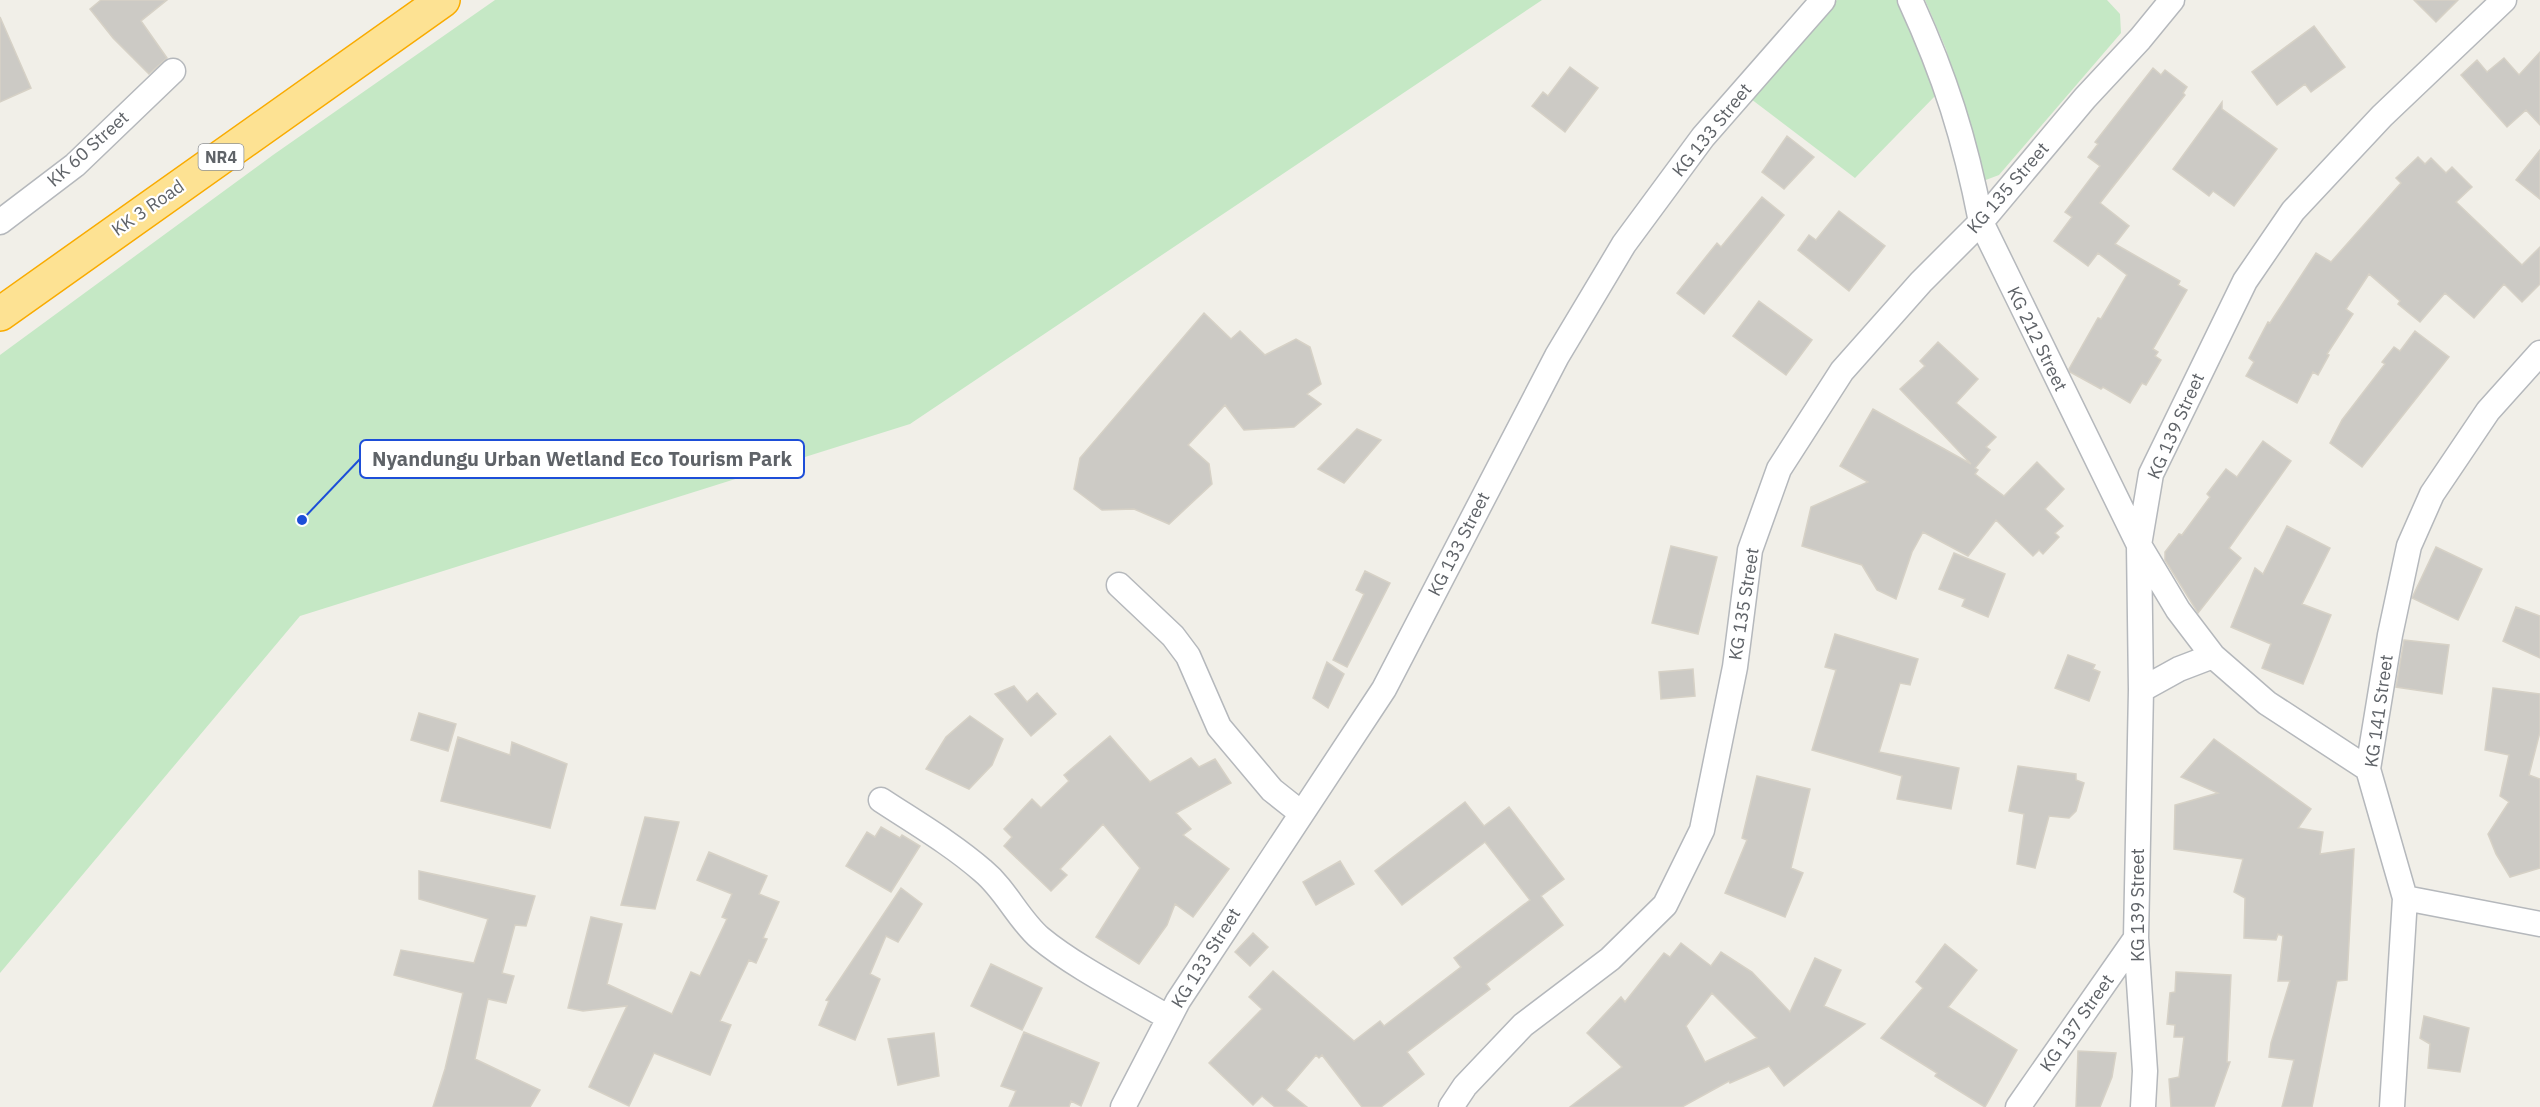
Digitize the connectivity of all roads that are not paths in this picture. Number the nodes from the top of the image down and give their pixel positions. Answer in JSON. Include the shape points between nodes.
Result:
{"nodes":[{"id":1,"x":444,"y":0,"type":"edge"},
{"id":2,"x":1823,"y":0,"type":"edge"},
{"id":3,"x":1910,"y":0,"type":"edge"},
{"id":4,"x":2172,"y":0,"type":"edge"},
{"id":5,"x":2504,"y":0,"type":"edge"},
{"id":6,"x":173,"y":71,"type":"dead end"},
{"id":7,"x":0,"y":222,"type":"edge"},
{"id":8,"x":1981,"y":222,"type":"junction"},
{"id":9,"x":0,"y":314,"type":"edge"},
{"id":10,"x":2540,"y":353,"type":"edge"},
{"id":11,"x":2139,"y":546,"type":"junction"},
{"id":12,"x":1119,"y":585,"type":"dead end"},
{"id":13,"x":2214,"y":656,"type":"junction"},
{"id":14,"x":2140,"y":690,"type":"junction"},
{"id":15,"x":2368,"y":769,"type":"junction"},
{"id":16,"x":881,"y":800,"type":"dead end"},
{"id":17,"x":1301,"y":813,"type":"junction"},
{"id":18,"x":2405,"y":898,"type":"junction"},
{"id":19,"x":2540,"y":924,"type":"edge"},
{"id":20,"x":2136,"y":938,"type":"junction"},
{"id":21,"x":1169,"y":1018,"type":"junction"},
{"id":22,"x":1123,"y":1107,"type":"edge"},
{"id":23,"x":1451,"y":1107,"type":"edge"},
{"id":24,"x":2018,"y":1107,"type":"edge"},
{"id":25,"x":2143,"y":1107,"type":"edge"},
{"id":26,"x":2392,"y":1107,"type":"edge"}],
"edges":[{"from":1,"to":9,"type":"highway","name":"KK 3 Road","number":"NR4"},
{"from":2,"to":17,"type":"street","name":"KG 133 Street","via":[[1703,137],[1624,244],[1557,356],[1384,689]]},
{"from":3,"to":8,"type":"street","name":"KG 212 Street","via":[[1954,107]]},
{"from":4,"to":8,"type":"street","name":"KG 135 Street"},
{"from":5,"to":11,"type":"street","name":"KG 139 Street","via":[[2382,116],[2294,211],[2246,281],[2151,474]]},
{"from":6,"to":7,"type":"street","name":"KK 60 Street","via":[[75,165]]},
{"from":8,"to":11,"type":"street","name":"KG 212 Street"},
{"from":8,"to":23,"type":"street","name":"KG 135 Street","via":[[1842,371],[1779,469],[1750,550],[1735,667],[1702,830],[1665,905],[1610,959],[1523,1025],[1465,1086]]},
{"from":10,"to":15,"type":"street","name":"KG 141 Street","via":[[2488,411],[2450,466],[2432,494],[2409,546]]},
{"from":11,"to":13,"type":"street","name":"KG 212 Street","via":[[2178,610]]},
{"from":11,"to":14,"type":"street","name":"KG 139 Street"},
{"from":12,"to":17,"type":"street","via":[[1173,636],[1188,656],[1219,727],[1272,790]]},
{"from":13,"to":14,"type":"street"},
{"from":13,"to":15,"type":"street","name":"KG 212 Street","via":[[2267,703]]},
{"from":14,"to":20,"type":"street","name":"KG 139 Street"},
{"from":15,"to":18,"type":"street","name":"KG 141 Street"},
{"from":16,"to":21,"type":"street","via":[[984,872],[1040,937]]},
{"from":17,"to":21,"type":"street","name":"KG 133 Street"},
{"from":18,"to":19,"type":"street"},
{"from":18,"to":26,"type":"street","name":"KG 141 Street"},
{"from":20,"to":24,"type":"street","name":"KG 137 Street"},
{"from":20,"to":25,"type":"street","name":"KG 139 Street","via":[[2145,1071]]},
{"from":21,"to":22,"type":"street","name":"KG 133 Street"}]}
